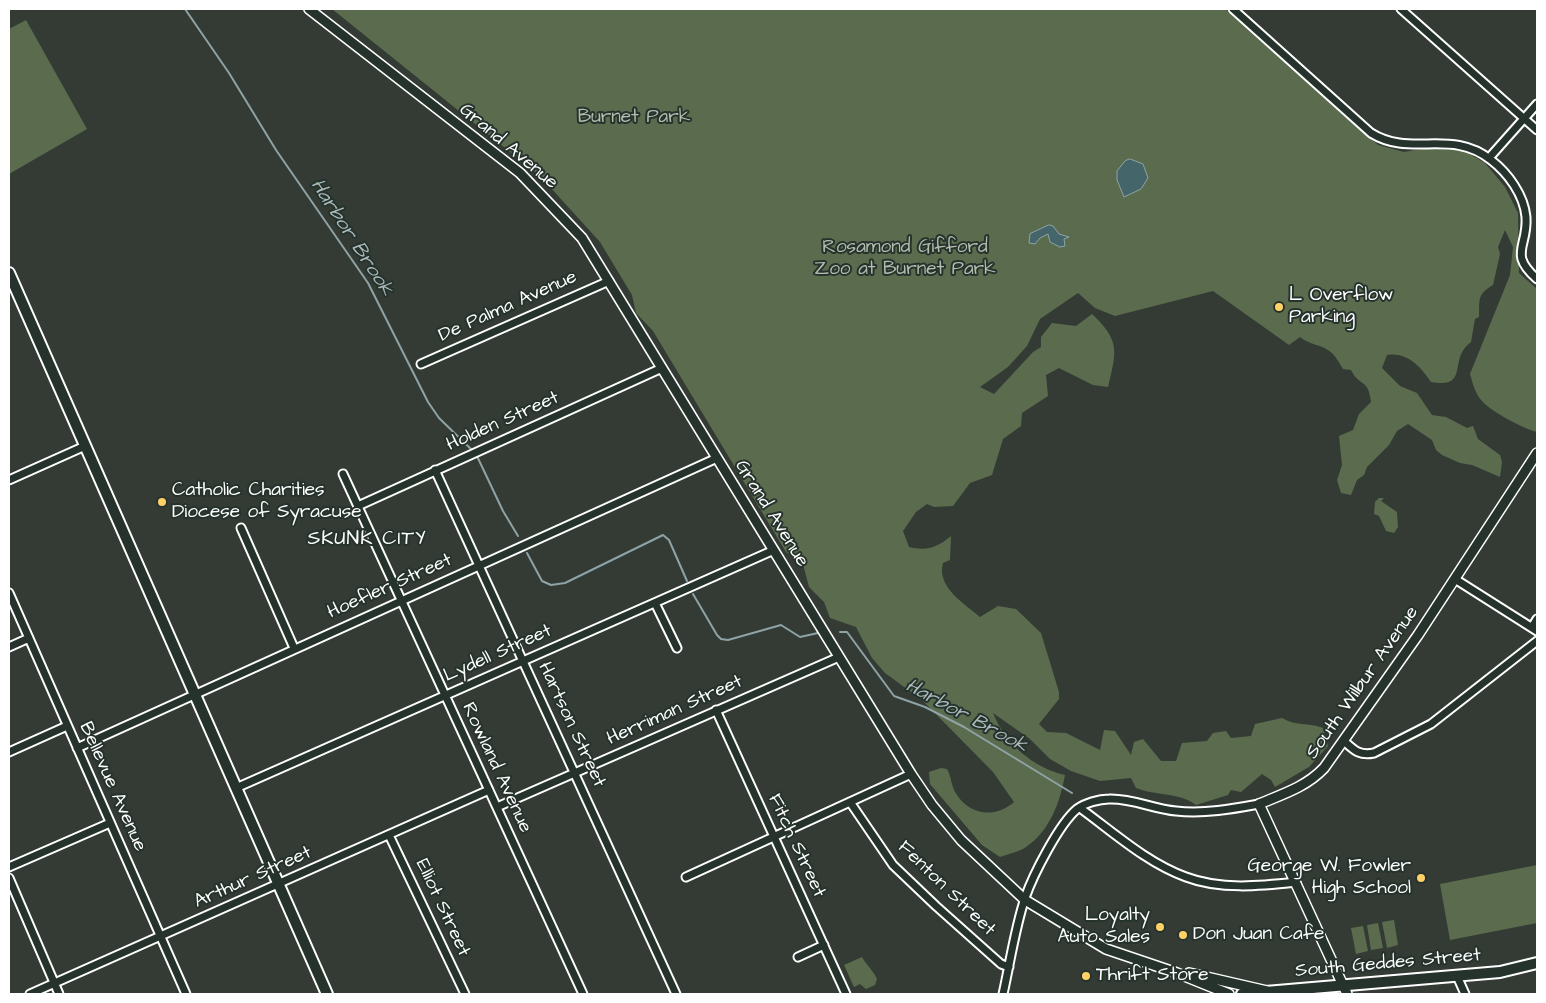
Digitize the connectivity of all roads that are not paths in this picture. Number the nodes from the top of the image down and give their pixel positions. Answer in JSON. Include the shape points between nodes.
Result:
{"nodes":[{"id":1,"x":309,"y":9,"type":"edge"},
{"id":2,"x":1232,"y":9,"type":"edge"},
{"id":3,"x":1401,"y":9,"type":"edge"},
{"id":4,"x":1537,"y":104,"type":"edge"},
{"id":5,"x":1525,"y":119,"type":"junction"},
{"id":6,"x":1537,"y":130,"type":"edge"},
{"id":7,"x":1489,"y":158,"type":"junction"},
{"id":8,"x":9,"y":273,"type":"edge"},
{"id":9,"x":1537,"y":279,"type":"edge"},
{"id":10,"x":609,"y":281,"type":"junction"},
{"id":11,"x":421,"y":364,"type":"dead end"},
{"id":12,"x":662,"y":368,"type":"junction"},
{"id":13,"x":85,"y":446,"type":"junction"},
{"id":14,"x":1537,"y":453,"type":"edge"},
{"id":15,"x":717,"y":458,"type":"junction"},
{"id":16,"x":435,"y":470,"type":"junction"},
{"id":17,"x":343,"y":474,"type":"dead end"},
{"id":18,"x":9,"y":480,"type":"edge"},
{"id":19,"x":358,"y":506,"type":"junction"},
{"id":20,"x":241,"y":528,"type":"dead end"},
{"id":21,"x":774,"y":550,"type":"junction"},
{"id":22,"x":479,"y":566,"type":"junction"},
{"id":23,"x":1455,"y":579,"type":"junction"},
{"id":24,"x":9,"y":593,"type":"edge"},
{"id":25,"x":402,"y":600,"type":"junction"},
{"id":26,"x":655,"y":603,"type":"junction"},
{"id":27,"x":1537,"y":619,"type":"edge"},
{"id":28,"x":1534,"y":629,"type":"edge"},
{"id":29,"x":29,"y":638,"type":"junction"},
{"id":30,"x":1537,"y":641,"type":"edge"},
{"id":31,"x":9,"y":647,"type":"edge"},
{"id":32,"x":294,"y":648,"type":"junction"},
{"id":33,"x":677,"y":648,"type":"dead end"},
{"id":34,"x":839,"y":656,"type":"junction"},
{"id":35,"x":523,"y":661,"type":"junction"},
{"id":36,"x":194,"y":694,"type":"junction"},
{"id":37,"x":445,"y":696,"type":"junction"},
{"id":38,"x":716,"y":710,"type":"junction"},
{"id":39,"x":67,"y":726,"type":"junction"},
{"id":40,"x":1344,"y":741,"type":"junction"},
{"id":41,"x":77,"y":748,"type":"junction"},
{"id":42,"x":9,"y":752,"type":"edge"},
{"id":43,"x":575,"y":772,"type":"junction"},
{"id":44,"x":911,"y":774,"type":"junction"},
{"id":45,"x":236,"y":788,"type":"junction"},
{"id":46,"x":489,"y":790,"type":"junction"},
{"id":47,"x":850,"y":802,"type":"junction"},
{"id":48,"x":1259,"y":804,"type":"junction"},
{"id":49,"x":497,"y":807,"type":"junction"},
{"id":50,"x":1080,"y":808,"type":"junction"},
{"id":51,"x":110,"y":822,"type":"junction"},
{"id":52,"x":389,"y":835,"type":"junction"},
{"id":53,"x":774,"y":837,"type":"junction"},
{"id":54,"x":9,"y":867,"type":"edge"},
{"id":55,"x":686,"y":877,"type":"dead end"},
{"id":56,"x":9,"y":878,"type":"edge"},
{"id":57,"x":1296,"y":882,"type":"junction"},
{"id":58,"x":278,"y":884,"type":"junction"},
{"id":59,"x":1024,"y":900,"type":"junction"},
{"id":60,"x":160,"y":936,"type":"junction"},
{"id":61,"x":824,"y":945,"type":"junction"},
{"id":62,"x":798,"y":957,"type":"dead end"},
{"id":63,"x":1537,"y":963,"type":"edge"},
{"id":64,"x":1009,"y":967,"type":"junction"},
{"id":65,"x":1177,"y":973,"type":"junction"},
{"id":66,"x":1457,"y":976,"type":"junction"},
{"id":67,"x":54,"y":983,"type":"junction"},
{"id":68,"x":1346,"y":990,"type":"edge"},
{"id":69,"x":1269,"y":992,"type":"junction"},
{"id":70,"x":30,"y":994,"type":"edge"},
{"id":71,"x":59,"y":994,"type":"edge"},
{"id":72,"x":186,"y":994,"type":"edge"},
{"id":73,"x":327,"y":994,"type":"edge"},
{"id":74,"x":465,"y":994,"type":"edge"},
{"id":75,"x":583,"y":994,"type":"edge"},
{"id":76,"x":676,"y":994,"type":"edge"},
{"id":77,"x":846,"y":994,"type":"edge"},
{"id":78,"x":1003,"y":994,"type":"edge"},
{"id":79,"x":1229,"y":994,"type":"edge"},
{"id":80,"x":1242,"y":994,"type":"edge"},
{"id":81,"x":1465,"y":994,"type":"edge"}],
"edges":[{"from":1,"to":10,"type":"street","name":"Grand Avenue","via":[[520,173],[582,238]]},
{"from":2,"to":7,"type":"street","via":[[1384,141],[1396,144],[1460,144]]},
{"from":3,"to":5,"type":"street"},
{"from":4,"to":5,"type":"street"},
{"from":5,"to":6,"type":"street"},
{"from":5,"to":7,"type":"street"},
{"from":7,"to":9,"type":"street","via":[[1512,181],[1521,200],[1526,217],[1522,262]]},
{"from":8,"to":13,"type":"main road"},
{"from":10,"to":11,"type":"street","name":"De Palma Avenue"},
{"from":10,"to":12,"type":"street","name":"Grand Avenue"},
{"from":12,"to":15,"type":"street","name":"Grand Avenue"},
{"from":12,"to":16,"type":"street","name":"Holden Street"},
{"from":13,"to":18,"type":"street"},
{"from":13,"to":36,"type":"main road"},
{"from":14,"to":23,"type":"street","name":"South Wilbur Avenue"},
{"from":15,"to":21,"type":"street","name":"Grand Avenue"},
{"from":15,"to":22,"type":"street","name":"Hoefler Street"},
{"from":16,"to":19,"type":"street","name":"Holden Street"},
{"from":16,"to":22,"type":"street","name":"Hartson Street"},
{"from":17,"to":19,"type":"street","name":"Rowland Avenue"},
{"from":19,"to":25,"type":"street","name":"Rowland Avenue"},
{"from":20,"to":32,"type":"street"},
{"from":21,"to":26,"type":"street","name":"Lydell Street"},
{"from":21,"to":34,"type":"street","name":"Grand Avenue"},
{"from":22,"to":25,"type":"street","name":"Hoefler Street"},
{"from":22,"to":35,"type":"street","name":"Hartson Street"},
{"from":23,"to":28,"type":"street"},
{"from":23,"to":40,"type":"street","name":"South Wilbur Avenue"},
{"from":24,"to":29,"type":"street","name":"Bellevue Avenue"},
{"from":25,"to":32,"type":"street","name":"Hoefler Street"},
{"from":25,"to":37,"type":"street","name":"Rowland Avenue"},
{"from":26,"to":33,"type":"street"},
{"from":26,"to":35,"type":"street","name":"Lydell Street"},
{"from":27,"to":28,"type":"street"},
{"from":29,"to":31,"type":"street"},
{"from":29,"to":39,"type":"street","name":"Bellevue Avenue"},
{"from":30,"to":40,"type":"street","via":[[1424,728],[1364,755]]},
{"from":32,"to":36,"type":"street","name":"Hoefler Street"},
{"from":34,"to":38,"type":"street","name":"Herriman Street"},
{"from":34,"to":44,"type":"street","name":"Grand Avenue"},
{"from":35,"to":37,"type":"street","name":"Lydell Street"},
{"from":35,"to":43,"type":"street","name":"Hartson Street"},
{"from":36,"to":41,"type":"street","name":"Hoefler Street"},
{"from":36,"to":45,"type":"main road"},
{"from":37,"to":45,"type":"street","name":"Lydell Street"},
{"from":37,"to":46,"type":"street","name":"Rowland Avenue"},
{"from":38,"to":43,"type":"street","name":"Herriman Street"},
{"from":38,"to":53,"type":"street","name":"Fitch Street"},
{"from":39,"to":41,"type":"street","name":"Bellevue Avenue"},
{"from":39,"to":42,"type":"street"},
{"from":40,"to":48,"type":"street","name":"South Wilbur Avenue","via":[[1314,779]]},
{"from":41,"to":51,"type":"street","name":"Bellevue Avenue"},
{"from":43,"to":49,"type":"street","name":"Herriman Street"},
{"from":43,"to":76,"type":"street","name":"Hartson Street"},
{"from":44,"to":47,"type":"street"},
{"from":44,"to":59,"type":"street","name":"Grand Avenue","via":[[961,840]]},
{"from":45,"to":58,"type":"main road"},
{"from":46,"to":49,"type":"street","name":"Rowland Avenue"},
{"from":46,"to":52,"type":"street","name":"Arthur Street"},
{"from":47,"to":53,"type":"street"},
{"from":47,"to":64,"type":"street","name":"Fenton Street","via":[[893,865],[950,919]]},
{"from":48,"to":50,"type":"street","name":"South Wilbur Avenue","via":[[1195,812],[1108,798]]},
{"from":48,"to":57,"type":"street"},
{"from":49,"to":75,"type":"street","name":"Rowland Avenue"},
{"from":50,"to":57,"type":"street","via":[[1168,870],[1186,878],[1234,886]]},
{"from":50,"to":59,"type":"street","via":[[1068,819],[1050,848]]},
{"from":51,"to":54,"type":"street"},
{"from":51,"to":60,"type":"street","name":"Bellevue Avenue"},
{"from":52,"to":58,"type":"street","name":"Arthur Street"},
{"from":52,"to":74,"type":"street","name":"Elliot Street"},
{"from":53,"to":55,"type":"street"},
{"from":53,"to":61,"type":"street","name":"Fitch Street"},
{"from":56,"to":67,"type":"street"},
{"from":57,"to":68,"type":"street"},
{"from":58,"to":60,"type":"street","name":"Arthur Street"},
{"from":58,"to":73,"type":"main road"},
{"from":59,"to":64,"type":"street"},
{"from":59,"to":65,"type":"street","name":"Grand Avenue","via":[[1106,949]]},
{"from":60,"to":67,"type":"street","name":"Arthur Street"},
{"from":60,"to":72,"type":"street","name":"Bellevue Avenue"},
{"from":61,"to":62,"type":"street"},
{"from":61,"to":77,"type":"street","name":"Fitch Street"},
{"from":63,"to":66,"type":"main road","name":"South Geddes Street","via":[[1500,972]]},
{"from":64,"to":78,"type":"street"},
{"from":65,"to":69,"type":"street","via":[[1230,981]]},
{"from":65,"to":79,"type":"street","name":"Grand Avenue"},
{"from":66,"to":68,"type":"main road","name":"South Geddes Street"},
{"from":66,"to":81,"type":"street"},
{"from":67,"to":70,"type":"street","name":"Arthur Street"},
{"from":67,"to":71,"type":"street"},
{"from":68,"to":69,"type":"main road","name":"South Geddes Street"},
{"from":69,"to":80,"type":"main road","name":"South Geddes Street"}]}
